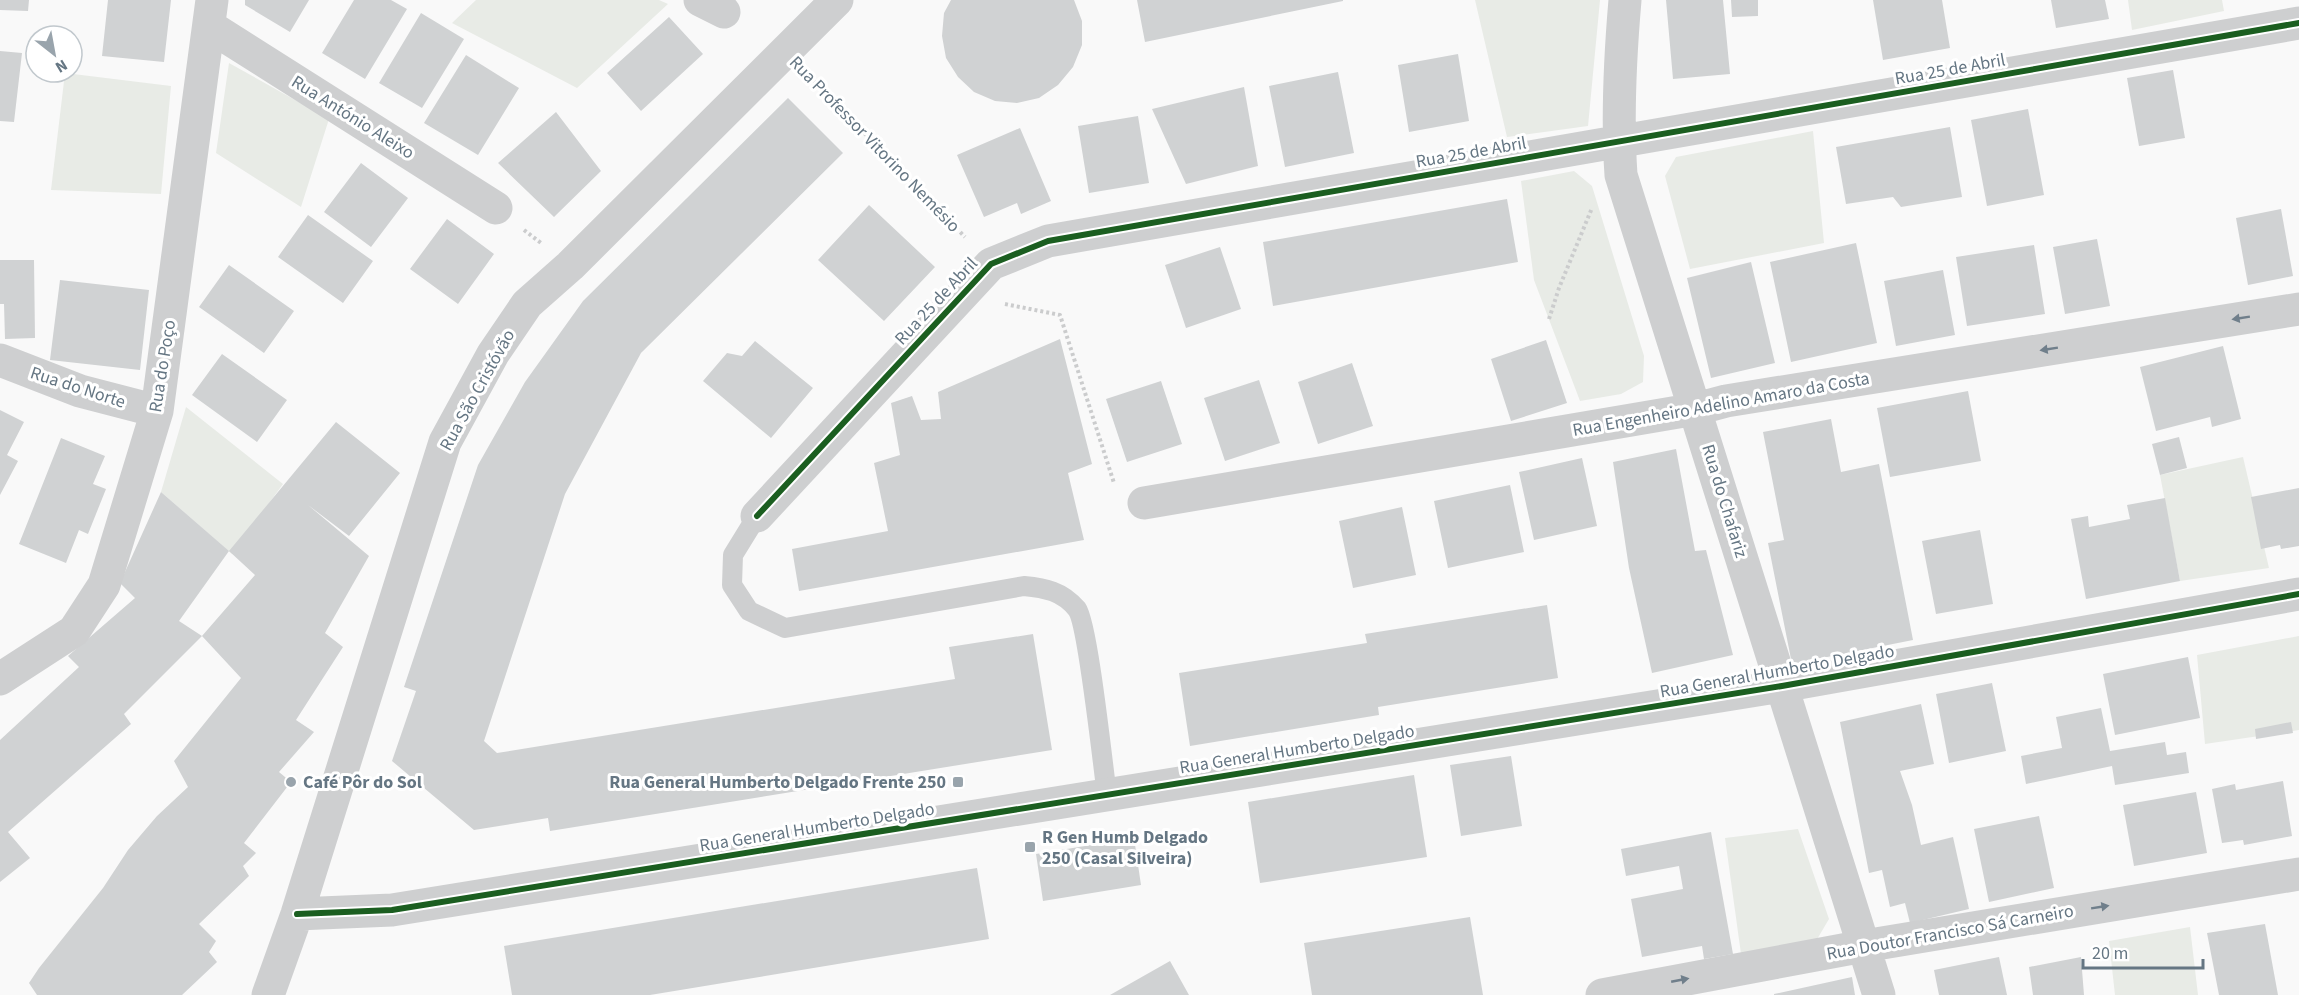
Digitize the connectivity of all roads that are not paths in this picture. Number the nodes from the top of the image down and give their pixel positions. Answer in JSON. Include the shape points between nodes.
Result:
{"nodes":[{"id":1,"x":837,"y":0,"type":"edge"},
{"id":2,"x":1625,"y":0,"type":"edge"},
{"id":3,"x":210,"y":13,"type":"edge"},
{"id":4,"x":2299,"y":23,"type":"edge"},
{"id":5,"x":1619,"y":141,"type":"junction"},
{"id":6,"x":496,"y":208,"type":"road end"},
{"id":7,"x":2299,"y":309,"type":"edge"},
{"id":8,"x":0,"y":360,"type":"edge"},
{"id":9,"x":1696,"y":409,"type":"junction"},
{"id":10,"x":157,"y":411,"type":"junction"},
{"id":11,"x":1144,"y":503,"type":"road end"},
{"id":12,"x":757,"y":516,"type":"joint"},
{"id":13,"x":2299,"y":594,"type":"edge"},
{"id":14,"x":0,"y":679,"type":"edge"},
{"id":15,"x":1782,"y":686,"type":"junction"},
{"id":16,"x":1107,"y":795,"type":"junction"},
{"id":17,"x":2299,"y":874,"type":"edge"},
{"id":18,"x":297,"y":914,"type":"junction"},
{"id":19,"x":1864,"y":946,"type":"junction"},
{"id":20,"x":267,"y":995,"type":"edge"},
{"id":21,"x":1602,"y":995,"type":"edge"},
{"id":22,"x":1879,"y":995,"type":"edge"}],
"edges":[{"from":1,"to":18,"type":"street","name":"Rua São Cristóvão","via":[[570,266],[526,304],[493,354],[445,442]]},
{"from":2,"to":5,"type":"street","name":"Rua do Chafariz"},
{"from":3,"to":6,"type":"street","name":"Rua António Aleixo"},
{"from":3,"to":10,"type":"street","name":"Rua do Poço"},
{"from":4,"to":5,"type":"street","name":"Rua 25 de Abril"},
{"from":5,"to":9,"type":"street","name":"Rua do Chafariz","via":[[1622,175]]},
{"from":5,"to":12,"type":"street","name":"Rua 25 de Abril","via":[[1048,241],[991,264]]},
{"from":7,"to":9,"type":"street","name":"Rua Engenheiro Adelino Amaro da Costa","one_way":true},
{"from":8,"to":10,"type":"street","name":"Rua do Norte","via":[[80,391]]},
{"from":9,"to":11,"type":"street","name":"Rua Engenheiro Adelino Amaro da Costa"},
{"from":9,"to":15,"type":"street","name":"Rua do Chafariz"},
{"from":10,"to":14,"type":"street","name":"Rua do Poço","via":[[104,585],[74,631]]},
{"from":12,"to":16,"type":"lane","via":[[733,555],[732,585],[749,611],[785,628],[1024,586],[1051,589],[1078,610],[1086,641]]},
{"from":13,"to":15,"type":"street","name":"Rua General Humberto Delgado"},
{"from":15,"to":16,"type":"street","name":"Rua General Humberto Delgado"},
{"from":15,"to":19,"type":"street","name":"Rua do Chafariz"},
{"from":16,"to":18,"type":"street","name":"Rua General Humberto Delgado","via":[[392,910]]},
{"from":19,"to":17,"type":"street","name":"Rua Doutor Francisco Sá Carneiro","one_way":true},
{"from":18,"to":20,"type":"street","name":"Rua São Cristóvão"},
{"from":21,"to":19,"type":"street","name":"Rua Doutor Francisco Sá Carneiro","one_way":true},
{"from":19,"to":22,"type":"street","name":"Rua do Chafariz"}]}
